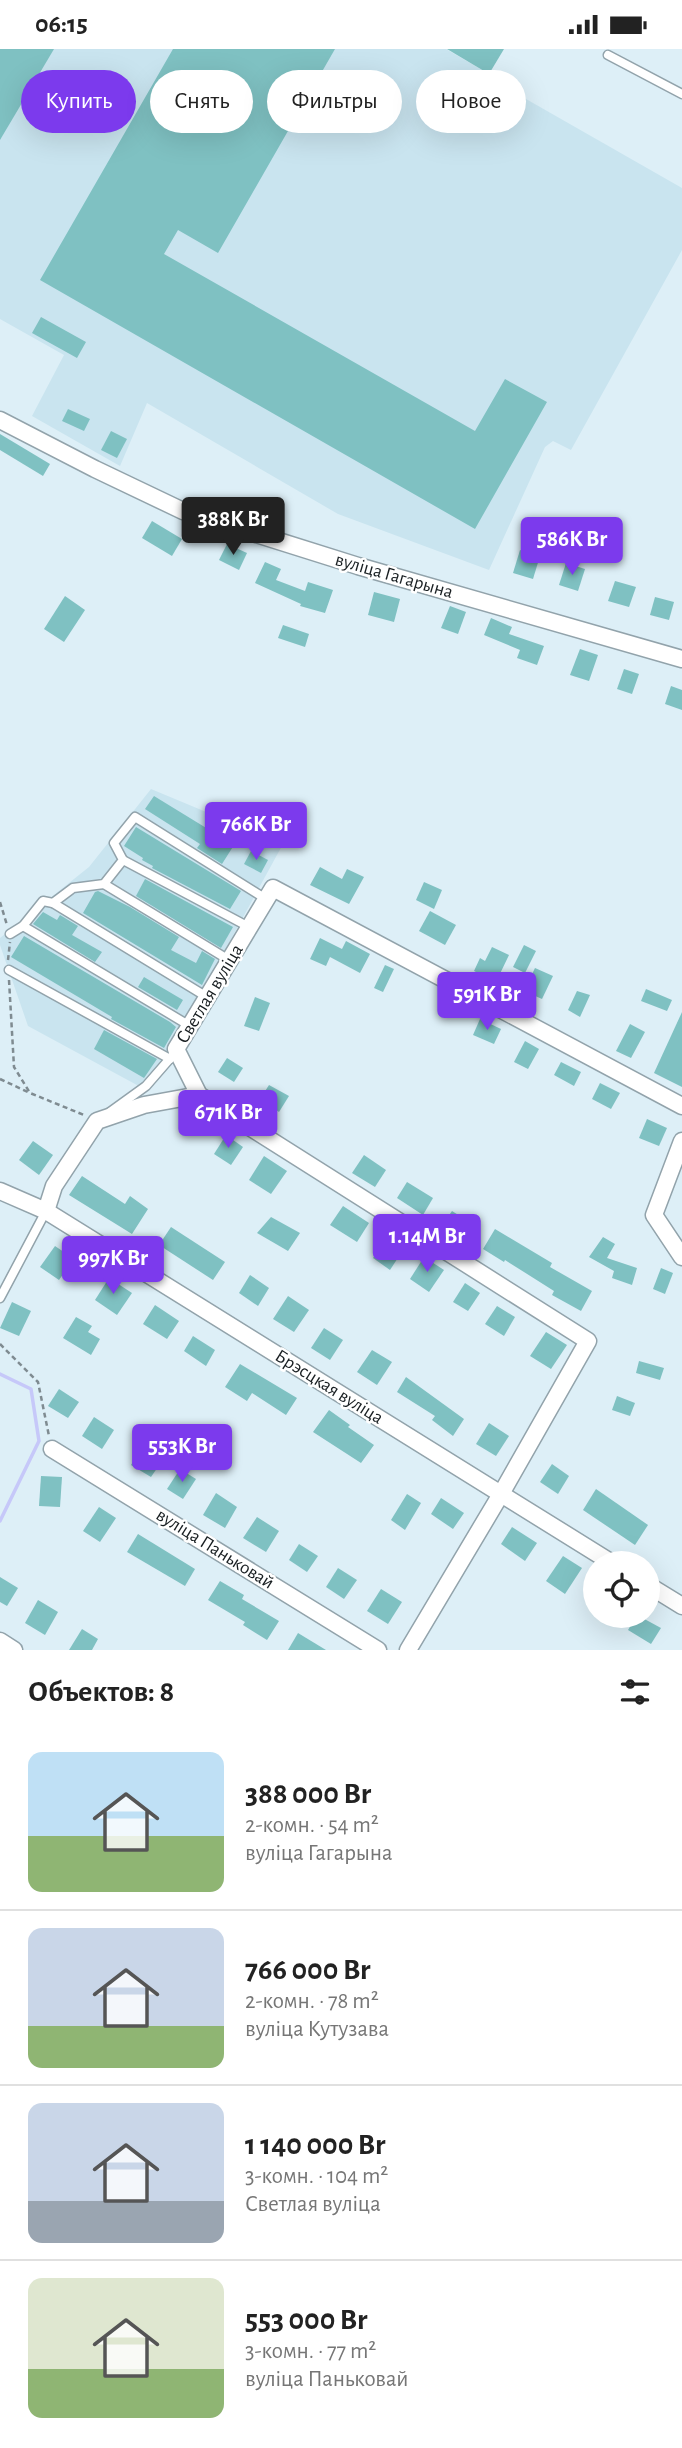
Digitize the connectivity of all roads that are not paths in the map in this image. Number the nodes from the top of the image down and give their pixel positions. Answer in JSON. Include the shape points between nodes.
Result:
{"nodes":[{"id":1,"x":608,"y":55,"type":"dead end"},
{"id":2,"x":682,"y":94,"type":"edge"},
{"id":3,"x":0,"y":420,"type":"edge"},
{"id":4,"x":682,"y":659,"type":"edge"},
{"id":5,"x":123,"y":860,"type":"junction"},
{"id":6,"x":104,"y":884,"type":"junction"},
{"id":7,"x":269,"y":894,"type":"junction"},
{"id":8,"x":53,"y":903,"type":"junction"},
{"id":9,"x":23,"y":926,"type":"junction"},
{"id":10,"x":249,"y":927,"type":"junction"},
{"id":11,"x":10,"y":934,"type":"road end"},
{"id":12,"x":229,"y":960,"type":"junction"},
{"id":13,"x":9,"y":970,"type":"road end"},
{"id":14,"x":207,"y":997,"type":"junction"},
{"id":15,"x":190,"y":1026,"type":"junction"},
{"id":16,"x":173,"y":1054,"type":"junction"},
{"id":17,"x":199,"y":1095,"type":"junction"},
{"id":18,"x":682,"y":1106,"type":"edge"},
{"id":19,"x":97,"y":1121,"type":"junction"},
{"id":20,"x":682,"y":1141,"type":"edge"},
{"id":21,"x":0,"y":1191,"type":"edge"},
{"id":22,"x":46,"y":1211,"type":"junction"},
{"id":23,"x":682,"y":1257,"type":"edge"},
{"id":24,"x":0,"y":1298,"type":"edge"},
{"id":25,"x":52,"y":1448,"type":"road end"},
{"id":26,"x":501,"y":1494,"type":"junction"},
{"id":27,"x":593,"y":1551,"type":"edge"},
{"id":28,"x":660,"y":1592,"type":"edge"},
{"id":29,"x":682,"y":1606,"type":"edge"},
{"id":30,"x":0,"y":1641,"type":"edge"},
{"id":31,"x":14,"y":1650,"type":"edge"},
{"id":32,"x":379,"y":1650,"type":"edge"},
{"id":33,"x":408,"y":1650,"type":"edge"}],
"edges":[{"from":1,"to":2,"type":"lane"},
{"from":3,"to":4,"type":"street","name":"вуліца Гагарына","via":[[183,511]]},
{"from":5,"to":6,"type":"lane"},
{"from":5,"to":7,"type":"lane","via":[[114,843],[135,817]]},
{"from":5,"to":10,"type":"lane"},
{"from":6,"to":8,"type":"lane","via":[[73,888]]},
{"from":6,"to":12,"type":"lane"},
{"from":7,"to":10,"type":"street","name":"Светлая вуліца"},
{"from":7,"to":18,"type":"street"},
{"from":8,"to":9,"type":"lane","via":[[44,901]]},
{"from":8,"to":14,"type":"lane"},
{"from":9,"to":11,"type":"lane"},
{"from":9,"to":15,"type":"lane"},
{"from":10,"to":12,"type":"street","name":"Светлая вуліца"},
{"from":12,"to":14,"type":"street","name":"Светлая вуліца"},
{"from":13,"to":16,"type":"lane"},
{"from":14,"to":15,"type":"street","name":"Светлая вуліца"},
{"from":15,"to":16,"type":"street","name":"Светлая вуліца"},
{"from":16,"to":17,"type":"street","name":"Светлая вуліца"},
{"from":16,"to":19,"type":"lane","via":[[146,1086]]},
{"from":17,"to":19,"type":"street","via":[[144,1105]]},
{"from":17,"to":26,"type":"street","via":[[588,1341]]},
{"from":19,"to":22,"type":"street","via":[[54,1186]]},
{"from":20,"to":23,"type":"street","via":[[654,1216]]},
{"from":21,"to":22,"type":"street","name":"Брэсцкая вуліца"},
{"from":22,"to":24,"type":"lane"},
{"from":22,"to":26,"type":"street","name":"Брэсцкая вуліца"},
{"from":25,"to":32,"type":"street","name":"вуліца Паньковай"},
{"from":26,"to":27,"type":"street","name":"Брэсцкая вуліца"},
{"from":26,"to":33,"type":"street"},
{"from":28,"to":29,"type":"street"},
{"from":30,"to":31,"type":"street"}]}
